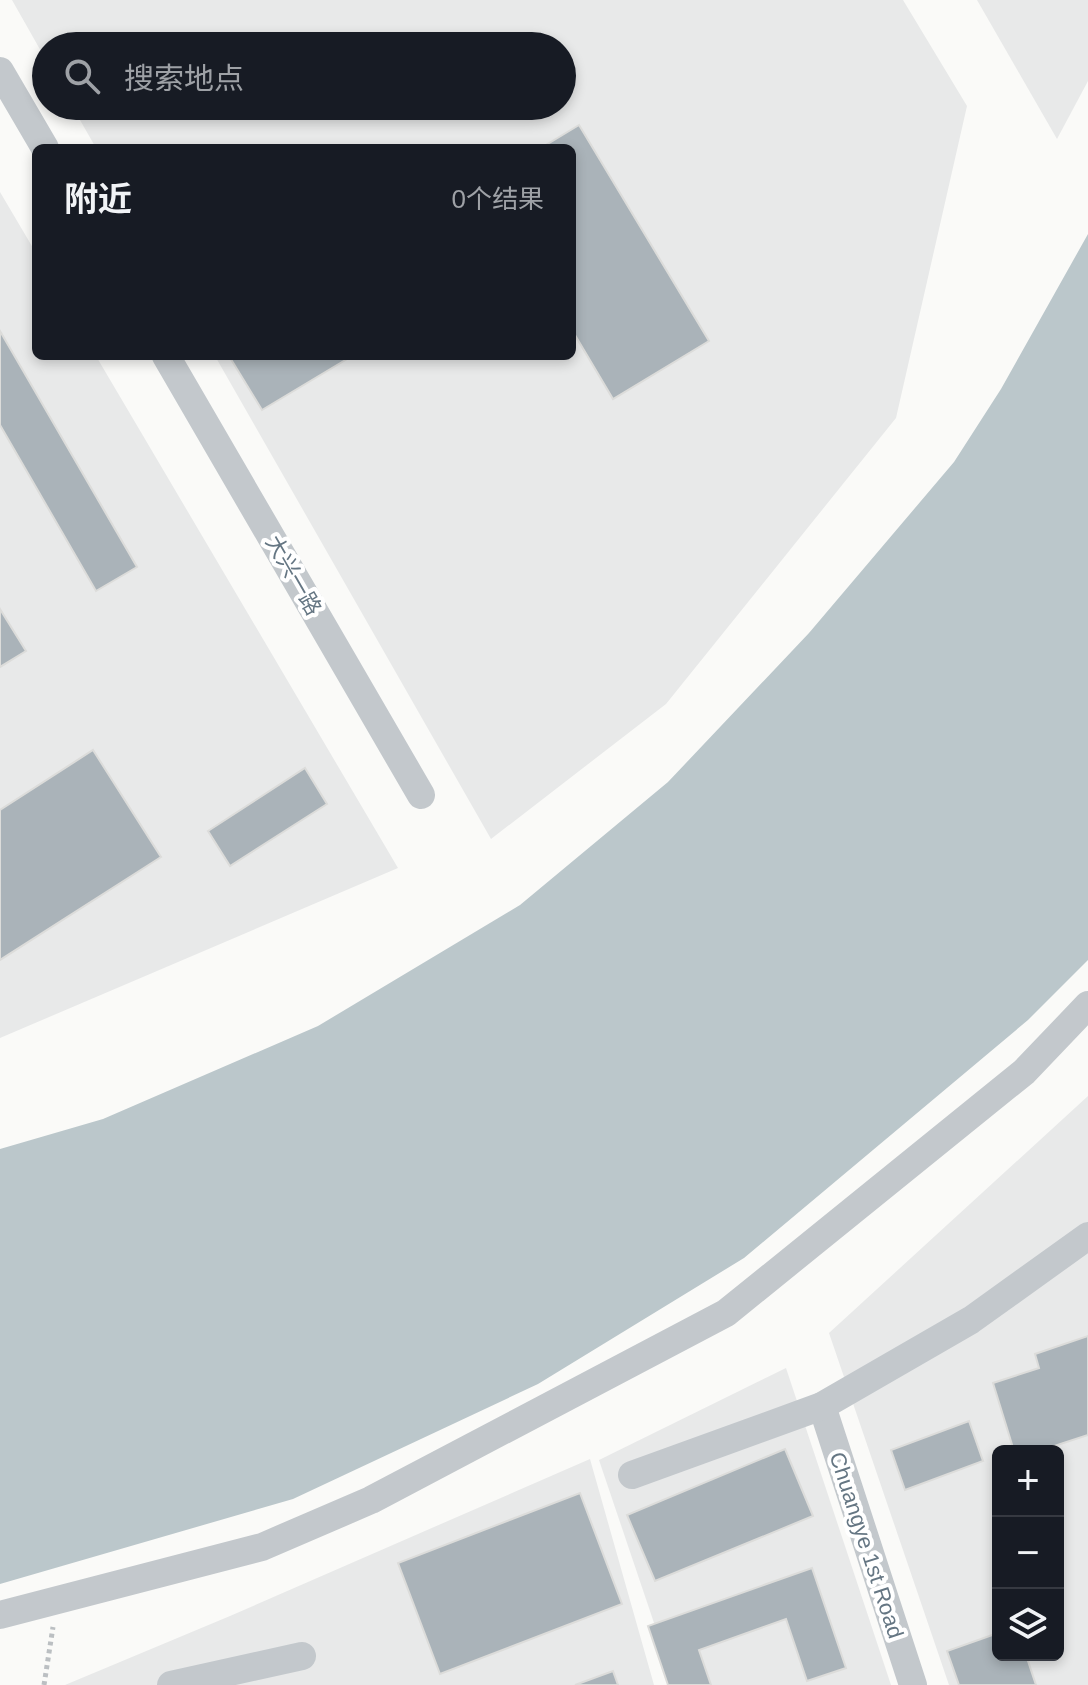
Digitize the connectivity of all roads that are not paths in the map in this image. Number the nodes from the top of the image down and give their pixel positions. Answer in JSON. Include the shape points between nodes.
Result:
{"nodes":[{"id":1,"x":0,"y":71,"type":"edge"},
{"id":2,"x":43,"y":144,"type":"edge"},
{"id":3,"x":168,"y":360,"type":"edge"},
{"id":4,"x":421,"y":795,"type":"dead end"},
{"id":5,"x":1088,"y":1005,"type":"edge"},
{"id":6,"x":1088,"y":1236,"type":"edge"},
{"id":7,"x":822,"y":1406,"type":"junction"},
{"id":8,"x":632,"y":1475,"type":"dead end"},
{"id":9,"x":0,"y":1615,"type":"edge"},
{"id":10,"x":302,"y":1656,"type":"dead end"},
{"id":11,"x":171,"y":1685,"type":"edge"},
{"id":12,"x":913,"y":1685,"type":"edge"}],
"edges":[{"from":1,"to":2,"type":"street"},
{"from":3,"to":4,"type":"street","name":"大兴一路"},
{"from":5,"to":9,"type":"street","via":[[1024,1072],[726,1313],[371,1500],[262,1547]]},
{"from":6,"to":7,"type":"street","via":[[971,1320]]},
{"from":7,"to":8,"type":"street"},
{"from":7,"to":12,"type":"street","name":"Chuangye 1st Road"},
{"from":10,"to":11,"type":"street"}]}
